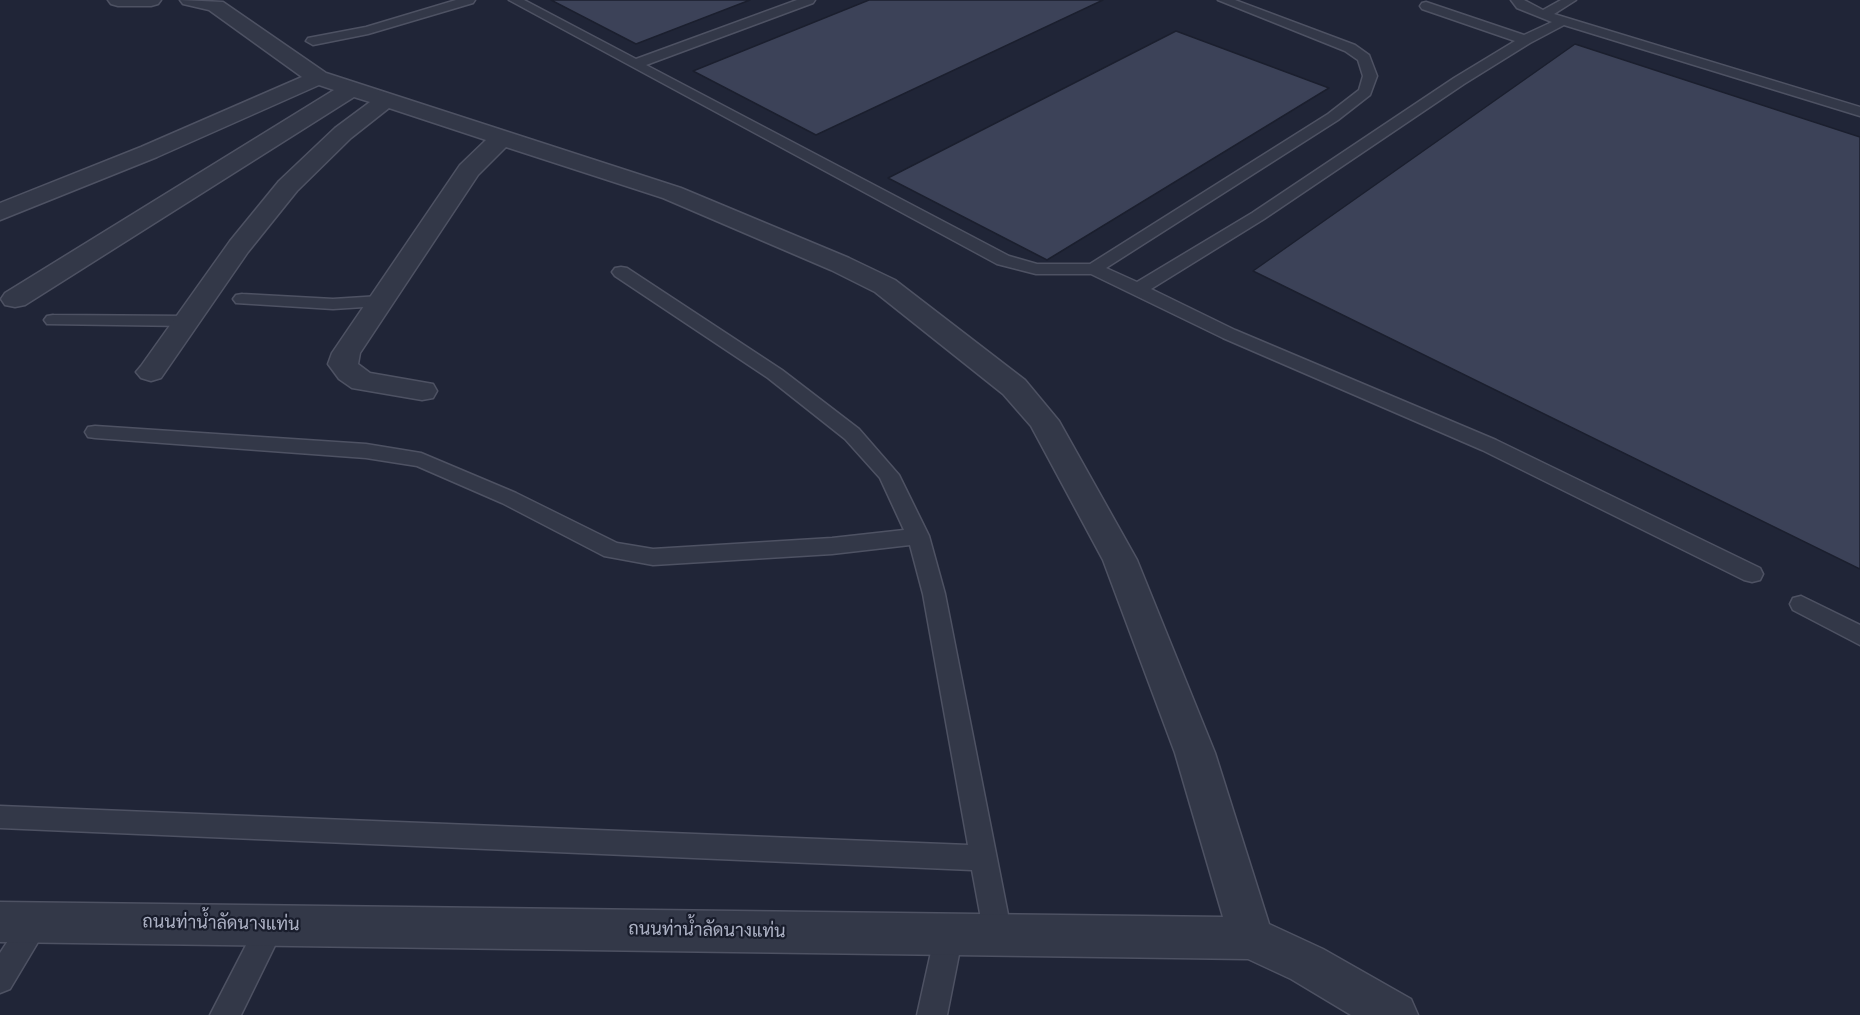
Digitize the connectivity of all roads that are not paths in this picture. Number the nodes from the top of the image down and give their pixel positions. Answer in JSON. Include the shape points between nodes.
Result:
{"nodes":[{"id":1,"x":118,"y":0,"type":"edge"},
{"id":2,"x":151,"y":0,"type":"edge"},
{"id":3,"x":190,"y":0,"type":"edge"},
{"id":4,"x":469,"y":0,"type":"edge"},
{"id":5,"x":515,"y":0,"type":"edge"},
{"id":6,"x":809,"y":0,"type":"edge"},
{"id":7,"x":1224,"y":0,"type":"edge"},
{"id":8,"x":1517,"y":0,"type":"edge"},
{"id":9,"x":1570,"y":0,"type":"edge"},
{"id":10,"x":1426,"y":6,"type":"dead end"},
{"id":11,"x":1544,"y":15,"type":"junction"},
{"id":12,"x":1563,"y":21,"type":"junction"},
{"id":13,"x":1525,"y":40,"type":"junction"},
{"id":14,"x":313,"y":41,"type":"dead end"},
{"id":15,"x":638,"y":63,"type":"junction"},
{"id":16,"x":318,"y":78,"type":"junction"},
{"id":17,"x":350,"y":90,"type":"junction"},
{"id":18,"x":385,"y":101,"type":"junction"},
{"id":19,"x":1860,"y":112,"type":"edge"},
{"id":20,"x":502,"y":138,"type":"junction"},
{"id":21,"x":0,"y":212,"type":"edge"},
{"id":22,"x":1094,"y":269,"type":"junction"},
{"id":23,"x":621,"y":272,"type":"dead end"},
{"id":24,"x":1138,"y":289,"type":"junction"},
{"id":25,"x":15,"y":299,"type":"dead end"},
{"id":26,"x":242,"y":299,"type":"dead end"},
{"id":27,"x":380,"y":301,"type":"junction"},
{"id":28,"x":53,"y":320,"type":"dead end"},
{"id":29,"x":187,"y":321,"type":"junction"},
{"id":30,"x":152,"y":372,"type":"dead end"},
{"id":31,"x":423,"y":390,"type":"dead end"},
{"id":32,"x":95,"y":432,"type":"dead end"},
{"id":33,"x":918,"y":536,"type":"junction"},
{"id":34,"x":1752,"y":574,"type":"dead end"},
{"id":35,"x":1801,"y":604,"type":"dead end"},
{"id":36,"x":1860,"y":636,"type":"edge"},
{"id":37,"x":0,"y":817,"type":"edge"},
{"id":38,"x":983,"y":858,"type":"junction"},
{"id":39,"x":18,"y":922,"type":"edge"},
{"id":40,"x":271,"y":925,"type":"junction"},
{"id":41,"x":949,"y":934,"type":"junction"},
{"id":42,"x":998,"y":935,"type":"junction"},
{"id":43,"x":1251,"y":939,"type":"junction"},
{"id":44,"x":0,"y":979,"type":"edge"},
{"id":45,"x":225,"y":1015,"type":"edge"},
{"id":46,"x":932,"y":1015,"type":"edge"},
{"id":47,"x":1395,"y":1015,"type":"edge"}],
"edges":[{"from":1,"to":2,"type":"street"},
{"from":3,"to":16,"type":"street","via":[[216,6]]},
{"from":4,"to":14,"type":"lane","via":[[368,30]]},
{"from":5,"to":15,"type":"lane"},
{"from":6,"to":15,"type":"lane"},
{"from":7,"to":22,"type":"lane","via":[[1350,48],[1364,58],[1370,76],[1365,92],[1333,117]]},
{"from":8,"to":11,"type":"lane"},
{"from":9,"to":11,"type":"lane"},
{"from":10,"to":13,"type":"lane"},
{"from":11,"to":12,"type":"lane"},
{"from":12,"to":13,"type":"lane"},
{"from":12,"to":19,"type":"lane"},
{"from":13,"to":24,"type":"lane","via":[[1258,216]]},
{"from":15,"to":22,"type":"lane","via":[[1004,260],[1036,268]]},
{"from":16,"to":17,"type":"street"},
{"from":16,"to":21,"type":"street"},
{"from":17,"to":18,"type":"street"},
{"from":17,"to":25,"type":"street"},
{"from":18,"to":20,"type":"street"},
{"from":18,"to":29,"type":"street","via":[[288,186],[238,247]]},
{"from":20,"to":27,"type":"street","via":[[469,170]]},
{"from":20,"to":43,"type":"street","via":[[672,193],[840,264],[885,286],[1014,387],[1044,421],[1120,560],[1195,753]]},
{"from":22,"to":24,"type":"lane"},
{"from":23,"to":33,"type":"lane","via":[[775,374],[852,434],[889,475]]},
{"from":24,"to":34,"type":"lane","via":[[1229,334],[1489,445]]},
{"from":26,"to":27,"type":"lane","via":[[333,304]]},
{"from":27,"to":31,"type":"street","via":[[343,364],[362,381]]},
{"from":28,"to":29,"type":"lane"},
{"from":29,"to":30,"type":"street"},
{"from":32,"to":33,"type":"lane","via":[[366,452],[421,460],[509,498],[612,550],[653,556],[832,546]]},
{"from":33,"to":38,"type":"lane","via":[[934,594]]},
{"from":35,"to":36,"type":"lane"},
{"from":37,"to":38,"type":"lane"},
{"from":38,"to":42,"type":"lane"},
{"from":39,"to":40,"type":"street","name":"ถนนท่าน้ำลัดนางแท่น"},
{"from":39,"to":44,"type":"lane"},
{"from":40,"to":41,"type":"street","name":"ถนนท่าน้ำลัดนางแท่น"},
{"from":40,"to":45,"type":"lane"},
{"from":41,"to":42,"type":"street","name":"ถนนท่าน้ำลัดนางแท่น"},
{"from":41,"to":46,"type":"lane"},
{"from":42,"to":43,"type":"street","name":"ถนนท่าน้ำลัดนางแท่น"},
{"from":43,"to":47,"type":"street","name":"ถนนท่าน้ำลัดนางแท่น","via":[[1307,964]]}]}
